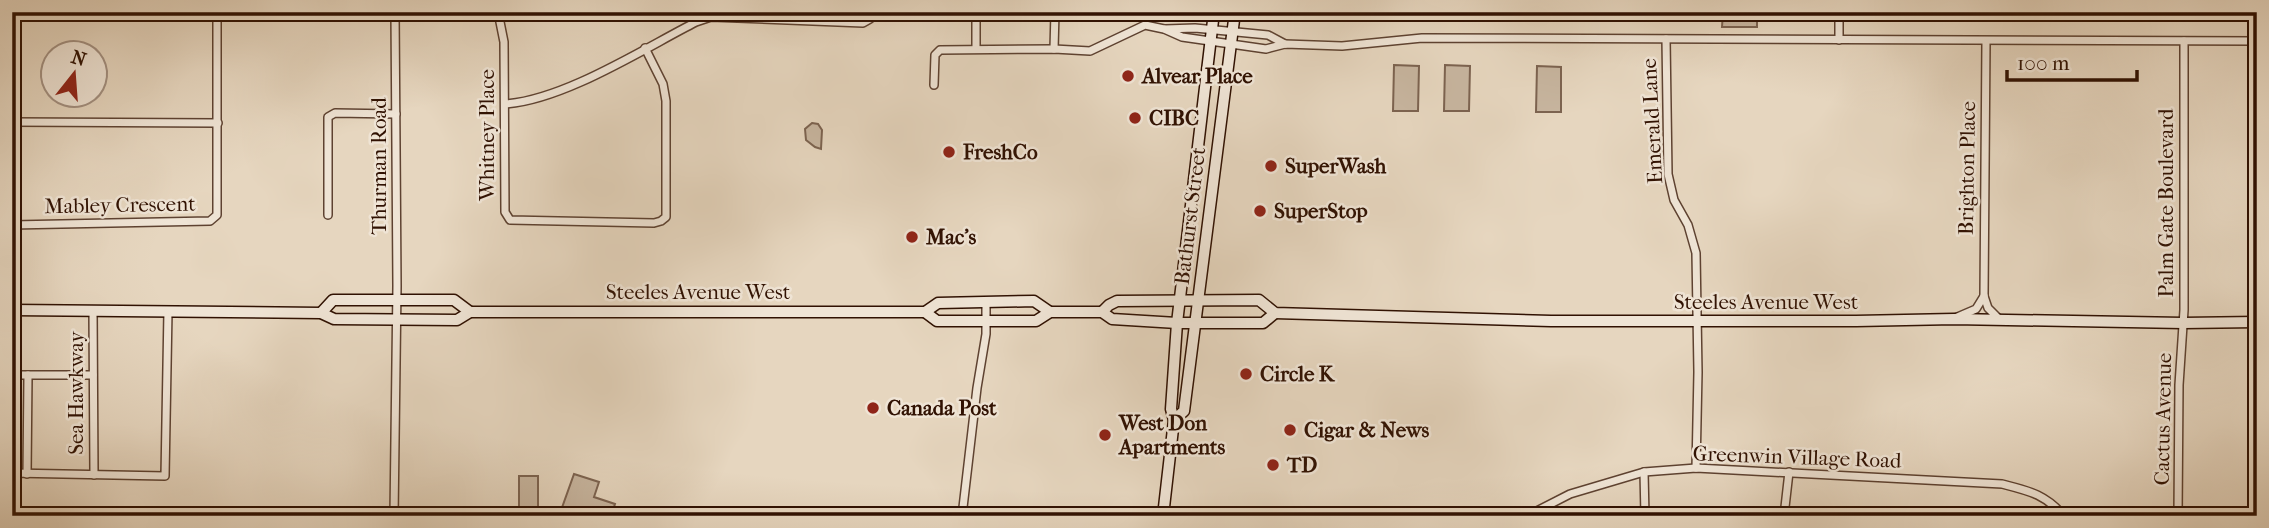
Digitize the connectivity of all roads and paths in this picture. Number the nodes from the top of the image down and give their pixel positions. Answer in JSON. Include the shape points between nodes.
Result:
{"nodes":[{"id":1,"x":217,"y":12,"type":"edge"},
{"id":2,"x":395,"y":12,"type":"edge"},
{"id":3,"x":498,"y":12,"type":"edge"},
{"id":4,"x":871,"y":12,"type":"edge"},
{"id":5,"x":976,"y":12,"type":"edge"},
{"id":6,"x":1055,"y":12,"type":"edge"},
{"id":7,"x":1214,"y":12,"type":"edge"},
{"id":8,"x":1235,"y":12,"type":"edge"},
{"id":9,"x":1839,"y":12,"type":"edge"},
{"id":10,"x":759,"y":15,"type":"edge"},
{"id":11,"x":1164,"y":29,"type":"junction"},
{"id":12,"x":1211,"y":29,"type":"junction"},
{"id":13,"x":1233,"y":31,"type":"junction"},
{"id":14,"x":1666,"y":39,"type":"junction"},
{"id":15,"x":1839,"y":40,"type":"junction"},
{"id":16,"x":1986,"y":41,"type":"junction"},
{"id":17,"x":2184,"y":41,"type":"junction"},
{"id":18,"x":2257,"y":41,"type":"edge"},
{"id":19,"x":1210,"y":42,"type":"junction"},
{"id":20,"x":1231,"y":44,"type":"junction"},
{"id":21,"x":1285,"y":44,"type":"junction"},
{"id":22,"x":645,"y":48,"type":"junction"},
{"id":23,"x":976,"y":49,"type":"junction"},
{"id":24,"x":1054,"y":49,"type":"junction"},
{"id":25,"x":934,"y":85,"type":"dead end"},
{"id":26,"x":505,"y":104,"type":"junction"},
{"id":27,"x":396,"y":114,"type":"junction"},
{"id":28,"x":12,"y":122,"type":"edge"},
{"id":29,"x":218,"y":123,"type":"junction"},
{"id":30,"x":328,"y":215,"type":"dead end"},
{"id":31,"x":12,"y":225,"type":"edge"},
{"id":32,"x":1984,"y":296,"type":"junction"},
{"id":33,"x":396,"y":299,"type":"junction"},
{"id":34,"x":1180,"y":301,"type":"junction"},
{"id":35,"x":1198,"y":301,"type":"junction"},
{"id":36,"x":986,"y":302,"type":"junction"},
{"id":37,"x":12,"y":310,"type":"edge"},
{"id":38,"x":93,"y":310,"type":"junction"},
{"id":39,"x":168,"y":311,"type":"junction"},
{"id":40,"x":470,"y":312,"type":"junction"},
{"id":41,"x":925,"y":312,"type":"junction"},
{"id":42,"x":1050,"y":312,"type":"junction"},
{"id":43,"x":1102,"y":312,"type":"junction"},
{"id":44,"x":321,"y":313,"type":"junction"},
{"id":45,"x":1275,"y":313,"type":"junction"},
{"id":46,"x":396,"y":319,"type":"junction"},
{"id":47,"x":1954,"y":319,"type":"junction"},
{"id":48,"x":1999,"y":319,"type":"junction"},
{"id":49,"x":987,"y":320,"type":"junction"},
{"id":50,"x":1697,"y":321,"type":"junction"},
{"id":51,"x":2257,"y":322,"type":"edge"},
{"id":52,"x":1177,"y":323,"type":"junction"},
{"id":53,"x":1195,"y":323,"type":"junction"},
{"id":54,"x":2183,"y":323,"type":"junction"},
{"id":55,"x":12,"y":375,"type":"edge"},
{"id":56,"x":28,"y":375,"type":"junction"},
{"id":57,"x":93,"y":375,"type":"junction"},
{"id":58,"x":1174,"y":420,"type":"junction"},
{"id":59,"x":1696,"y":468,"type":"junction"},
{"id":60,"x":1644,"y":472,"type":"junction"},
{"id":61,"x":1789,"y":472,"type":"junction"},
{"id":62,"x":12,"y":473,"type":"edge"},
{"id":63,"x":27,"y":474,"type":"junction"},
{"id":64,"x":94,"y":475,"type":"junction"},
{"id":65,"x":394,"y":516,"type":"edge"},
{"id":66,"x":962,"y":516,"type":"edge"},
{"id":67,"x":1163,"y":516,"type":"edge"},
{"id":68,"x":1527,"y":516,"type":"edge"},
{"id":69,"x":1645,"y":516,"type":"edge"},
{"id":70,"x":1784,"y":516,"type":"edge"},
{"id":71,"x":2064,"y":516,"type":"edge"},
{"id":72,"x":2179,"y":516,"type":"edge"}],
"edges":[{"from":1,"to":29,"type":"street","name":"Mabley Crescent"},
{"from":2,"to":27,"type":"street","name":"Thurman Road"},
{"from":3,"to":26,"type":"street","name":"Whitney Place","via":[[504,42]]},
{"from":4,"to":10,"type":"street","via":[[863,23]]},
{"from":5,"to":23,"type":"street"},
{"from":6,"to":24,"type":"street"},
{"from":7,"to":12,"type":"main road","name":"Bathurst Street"},
{"from":8,"to":13,"type":"main road","name":"Bathurst Street"},
{"from":9,"to":15,"type":"street"},
{"from":10,"to":22,"type":"street","via":[[711,17]]},
{"from":11,"to":12,"type":"street"},
{"from":11,"to":19,"type":"street"},
{"from":11,"to":24,"type":"street","via":[[1145,25],[1090,51]]},
{"from":12,"to":13,"type":"street"},
{"from":12,"to":19,"type":"main road","name":"Bathurst Street"},
{"from":13,"to":20,"type":"main road","name":"Bathurst Street"},
{"from":13,"to":21,"type":"street","via":[[1268,34]]},
{"from":14,"to":15,"type":"street"},
{"from":14,"to":21,"type":"street","via":[[1422,38],[1342,46]]},
{"from":14,"to":50,"type":"street","name":"Emerald Lane","via":[[1668,174],[1696,253]]},
{"from":15,"to":16,"type":"street"},
{"from":16,"to":17,"type":"street"},
{"from":16,"to":32,"type":"street","name":"Brighton Place"},
{"from":17,"to":18,"type":"street"},
{"from":17,"to":54,"type":"street","name":"Palm Gate Boulevard"},
{"from":19,"to":20,"type":"street"},
{"from":19,"to":34,"type":"main road","name":"Bathurst Street"},
{"from":20,"to":21,"type":"street","via":[[1266,48]]},
{"from":20,"to":35,"type":"main road","name":"Bathurst Street"},
{"from":22,"to":26,"type":"street","via":[[552,94]]},
{"from":22,"to":26,"type":"street","name":"Whitney Place","via":[[666,101],[667,212],[661,221],[508,218]]},
{"from":23,"to":24,"type":"street"},
{"from":23,"to":25,"type":"street","via":[[936,52]]},
{"from":27,"to":30,"type":"street","via":[[335,113],[328,117]]},
{"from":27,"to":33,"type":"street","name":"Thurman Road"},
{"from":28,"to":29,"type":"street"},
{"from":29,"to":31,"type":"street","name":"Mabley Crescent","via":[[217,215],[210,221]]},
{"from":32,"to":47,"type":"street","via":[[1976,309]]},
{"from":32,"to":48,"type":"street"},
{"from":33,"to":40,"type":"main road","name":"Steeles Avenue West","via":[[454,300]]},
{"from":33,"to":44,"type":"main road","name":"Steeles Avenue West","via":[[333,300]]},
{"from":33,"to":46,"type":"street","name":"Thurman Road"},
{"from":34,"to":35,"type":"main road","name":"Steeles Avenue West"},
{"from":34,"to":43,"type":"main road","name":"Steeles Avenue West","via":[[1117,301]]},
{"from":34,"to":52,"type":"main road","name":"Bathurst Street"},
{"from":35,"to":45,"type":"main road","name":"Steeles Avenue West","via":[[1259,300]]},
{"from":35,"to":53,"type":"main road","name":"Bathurst Street"},
{"from":36,"to":41,"type":"main road","name":"Steeles Avenue West","via":[[938,303]]},
{"from":36,"to":42,"type":"main road","name":"Steeles Avenue West","via":[[1034,302]]},
{"from":36,"to":49,"type":"street"},
{"from":37,"to":38,"type":"main road","name":"Steeles Avenue West"},
{"from":38,"to":39,"type":"main road","name":"Steeles Avenue West"},
{"from":38,"to":57,"type":"street","name":"Sea Hawkway"},
{"from":39,"to":44,"type":"main road","name":"Steeles Avenue West"},
{"from":39,"to":64,"type":"street","via":[[164,476]]},
{"from":40,"to":41,"type":"main road","name":"Steeles Avenue West"},
{"from":40,"to":46,"type":"main road","name":"Steeles Avenue West","via":[[457,320]]},
{"from":41,"to":49,"type":"main road","name":"Steeles Avenue West","via":[[937,321]]},
{"from":42,"to":43,"type":"main road","name":"Steeles Avenue West"},
{"from":42,"to":49,"type":"main road","name":"Steeles Avenue West","via":[[1036,321]]},
{"from":43,"to":52,"type":"main road","name":"Steeles Avenue West","via":[[1112,319]]},
{"from":44,"to":46,"type":"main road","name":"Steeles Avenue West","via":[[334,319]]},
{"from":45,"to":50,"type":"main road","name":"Steeles Avenue West"},
{"from":45,"to":53,"type":"main road","name":"Steeles Avenue West","via":[[1263,323]]},
{"from":46,"to":65,"type":"street","name":"Thurman Road"},
{"from":47,"to":48,"type":"main road","name":"Steeles Avenue West"},
{"from":47,"to":50,"type":"main road","name":"Steeles Avenue West"},
{"from":48,"to":54,"type":"main road","name":"Steeles Avenue West"},
{"from":49,"to":66,"type":"street"},
{"from":50,"to":59,"type":"street","name":"Emerald Lane"},
{"from":51,"to":54,"type":"main road","name":"Steeles Avenue West"},
{"from":52,"to":53,"type":"main road","name":"Steeles Avenue West"},
{"from":52,"to":58,"type":"main road","name":"Bathurst Street"},
{"from":53,"to":58,"type":"main road","name":"Bathurst Street","via":[[1184,411]]},
{"from":54,"to":72,"type":"street","name":"Cactus Avenue"},
{"from":55,"to":56,"type":"street"},
{"from":56,"to":57,"type":"street"},
{"from":56,"to":63,"type":"street"},
{"from":57,"to":64,"type":"street","name":"Sea Hawkway"},
{"from":58,"to":67,"type":"main road","name":"Bathurst Street"},
{"from":59,"to":60,"type":"street","name":"Greenwin Village Road"},
{"from":59,"to":61,"type":"street","name":"Greenwin Village Road"},
{"from":60,"to":68,"type":"street","name":"Greenwin Village Road","via":[[1570,494]]},
{"from":60,"to":69,"type":"street"},
{"from":61,"to":70,"type":"street"},
{"from":61,"to":71,"type":"street","name":"Greenwin Village Road","via":[[2002,484],[2051,501]]},
{"from":62,"to":63,"type":"street"},
{"from":63,"to":64,"type":"street"}]}
